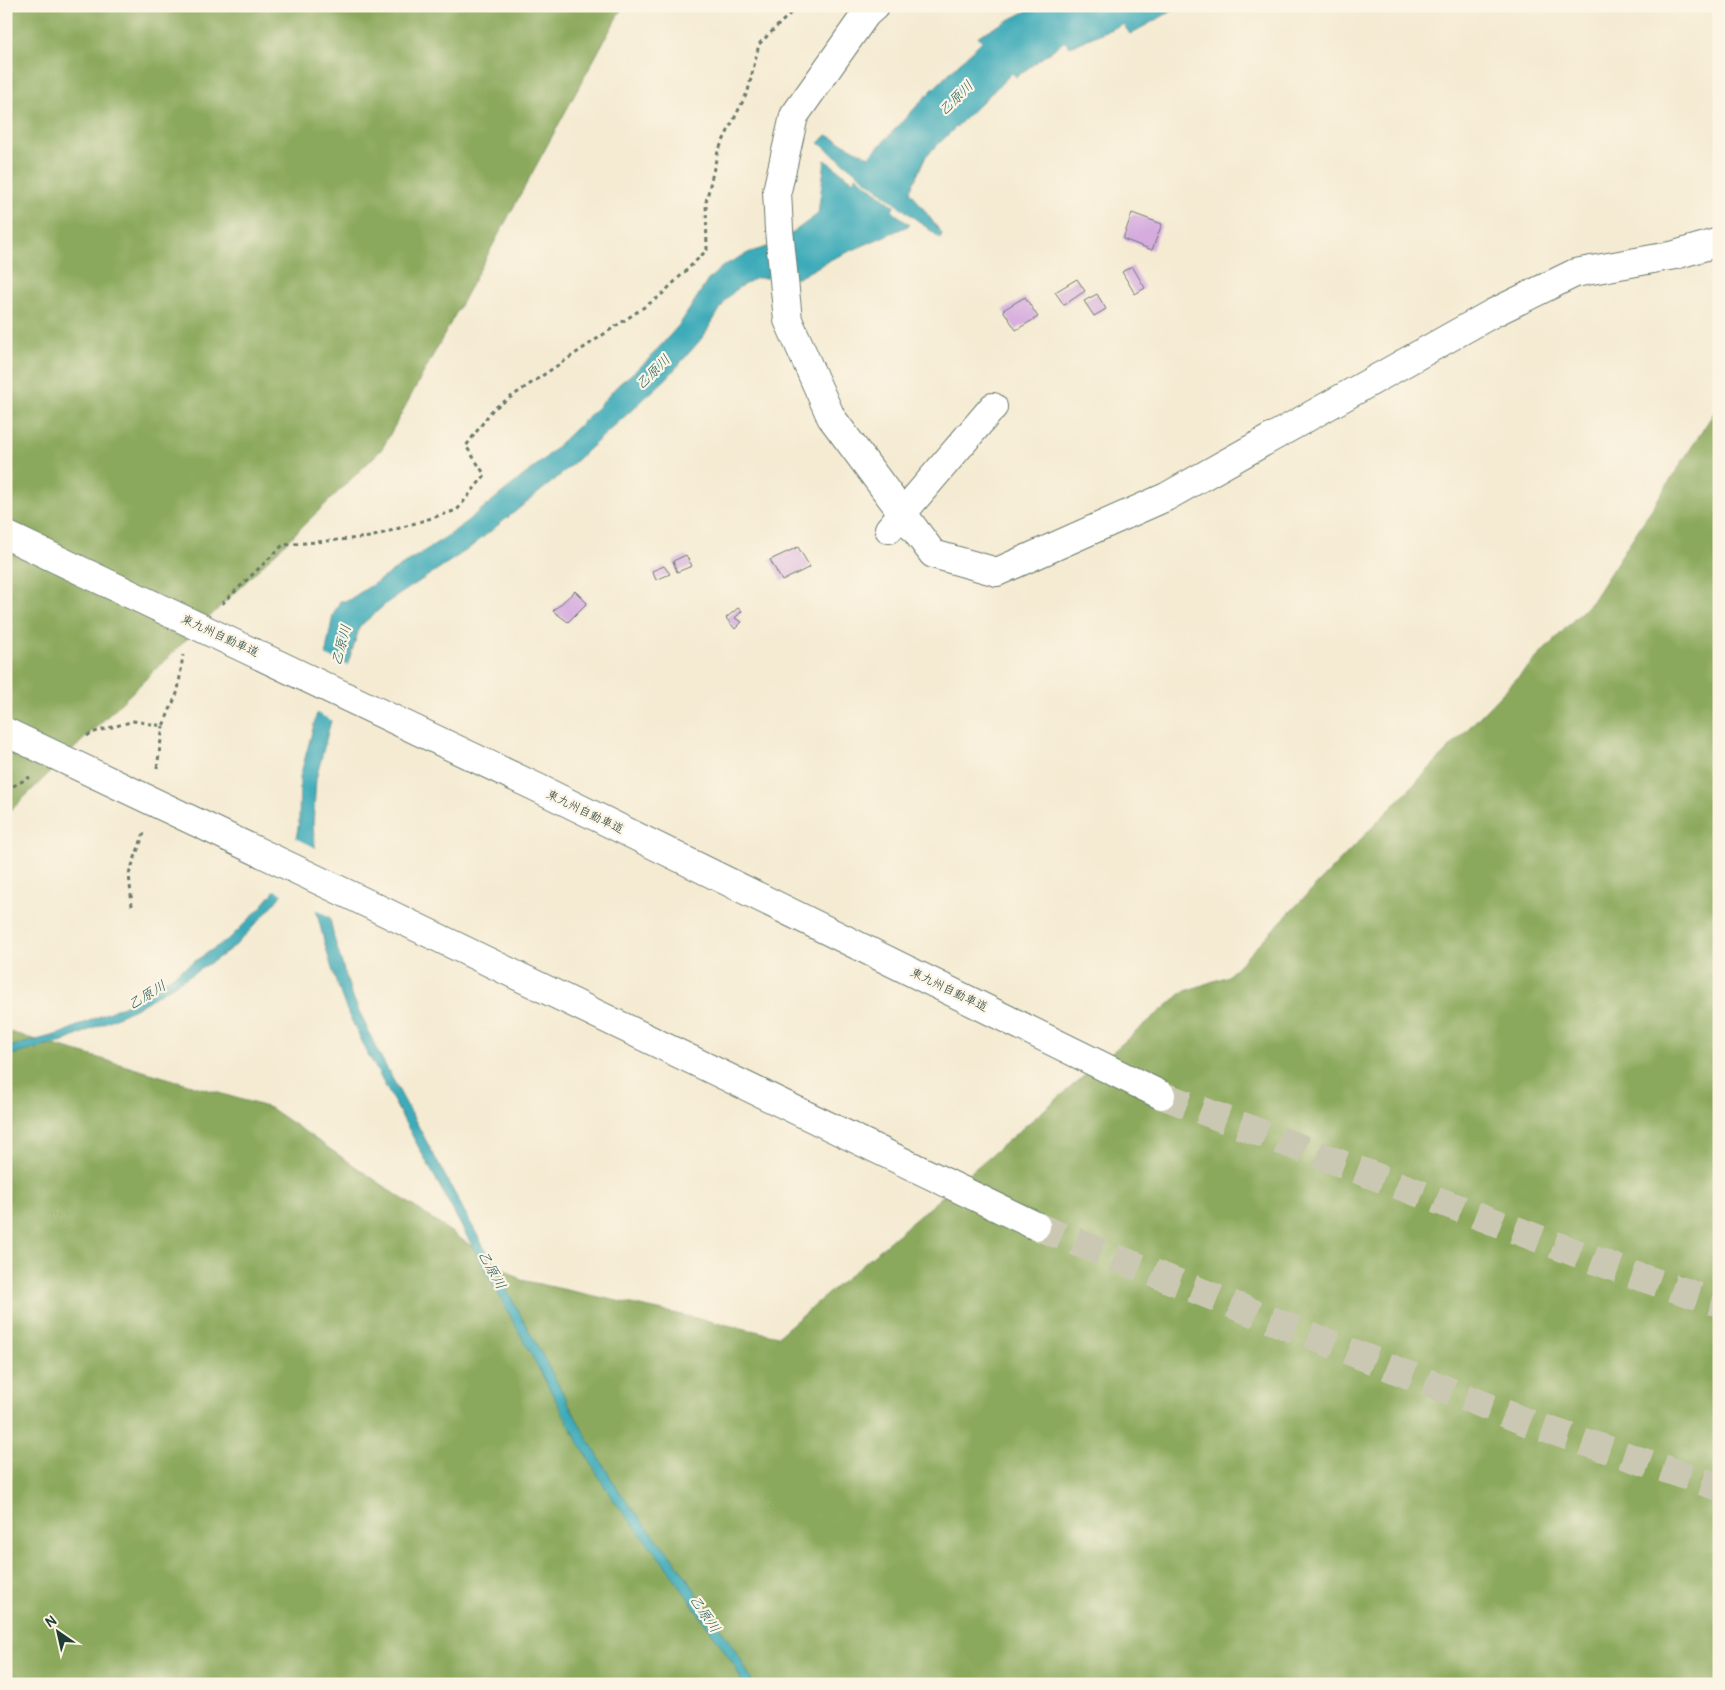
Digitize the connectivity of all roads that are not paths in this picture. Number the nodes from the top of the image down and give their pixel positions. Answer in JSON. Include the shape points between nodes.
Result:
{"nodes":[{"id":1,"x":875,"y":6,"type":"edge"},
{"id":2,"x":1719,"y":242,"type":"edge"},
{"id":3,"x":993,"y":407,"type":"dead end"},
{"id":4,"x":896,"y":521,"type":"junction"},
{"id":5,"x":6,"y":535,"type":"edge"},
{"id":6,"x":6,"y":732,"type":"edge"},
{"id":7,"x":1161,"y":1095,"type":"tunnel mouth"},
{"id":8,"x":1036,"y":1226,"type":"tunnel mouth"}],
"edges":[{"from":1,"to":4,"type":"main road","via":[[866,14],[794,116],[777,191],[788,320],[831,417]]},
{"from":2,"to":4,"type":"main road","via":[[1675,255],[1575,273],[1494,313],[1166,497],[997,572],[933,554]]},
{"from":3,"to":4,"type":"main road"},
{"from":5,"to":7,"type":"main road","name":"東九州自動車道","bridge":true,"via":[[546,793]]},
{"from":6,"to":8,"type":"main road","bridge":true}]}
